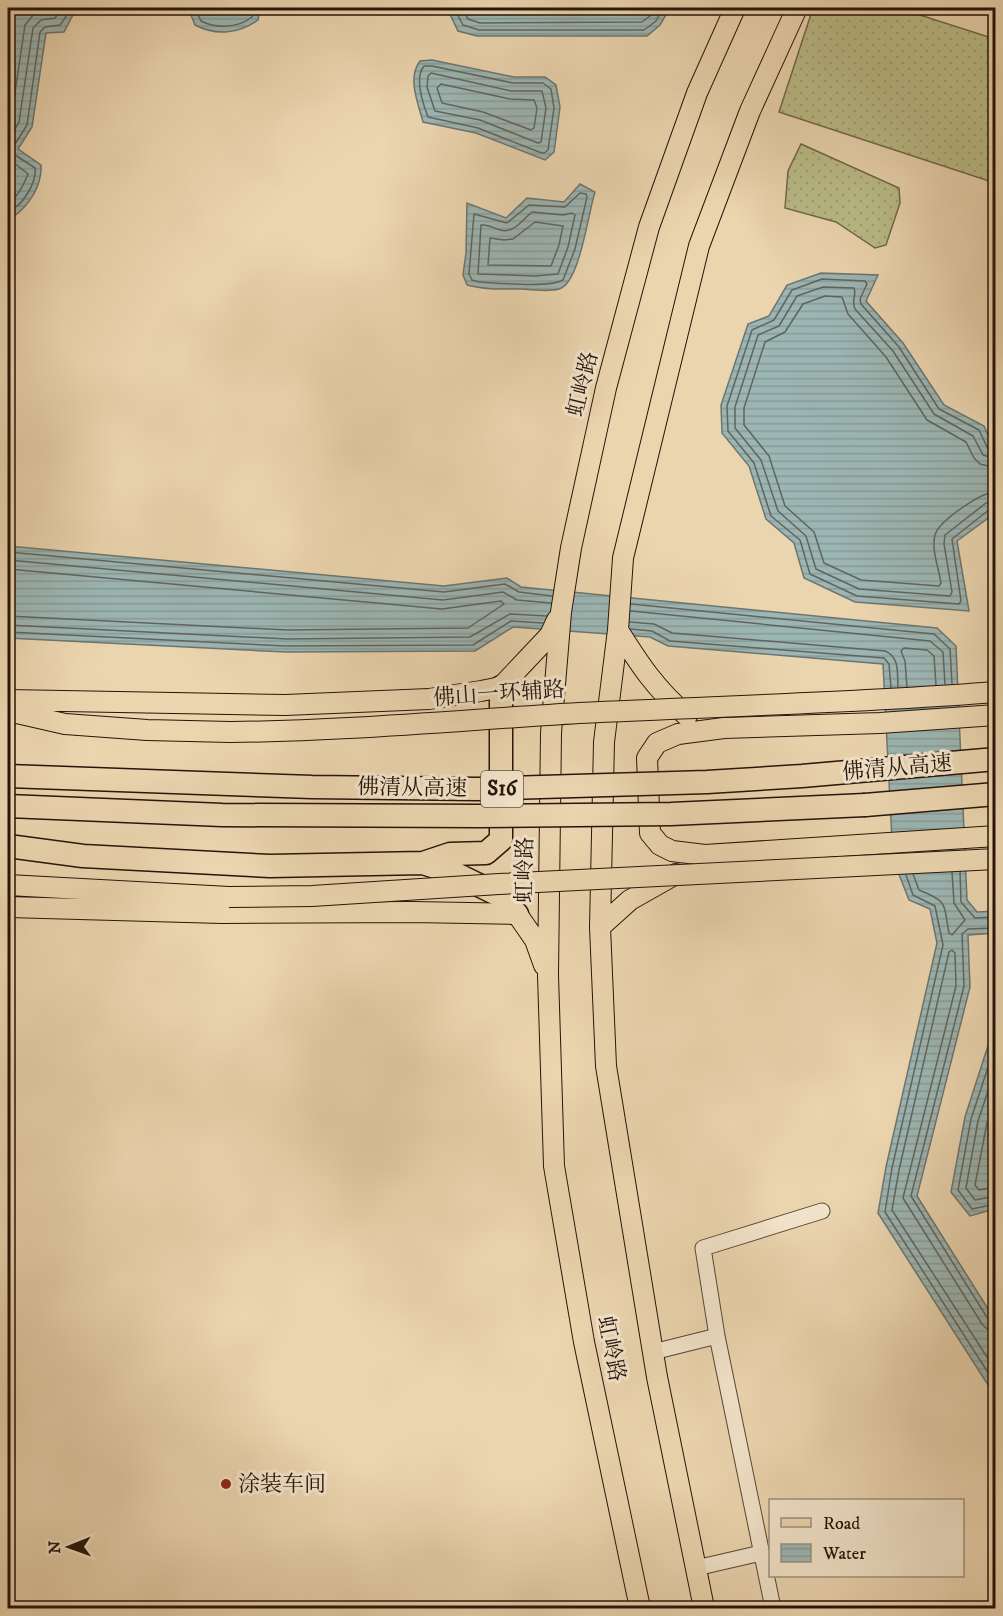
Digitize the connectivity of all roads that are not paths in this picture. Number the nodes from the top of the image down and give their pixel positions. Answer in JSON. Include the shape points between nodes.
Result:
{"nodes":[{"id":1,"x":735,"y":8,"type":"edge"},
{"id":2,"x":797,"y":8,"type":"edge"},
{"id":3,"x":618,"y":630,"type":"junction"},
{"id":4,"x":554,"y":636,"type":"junction"},
{"id":5,"x":501,"y":687,"type":"junction"},
{"id":6,"x":996,"y":692,"type":"edge"},
{"id":7,"x":8,"y":700,"type":"edge"},
{"id":8,"x":8,"y":711,"type":"edge"},
{"id":9,"x":990,"y":715,"type":"edge"},
{"id":10,"x":724,"y":728,"type":"junction"},
{"id":11,"x":996,"y":759,"type":"edge"},
{"id":12,"x":8,"y":776,"type":"edge"},
{"id":13,"x":996,"y":794,"type":"edge"},
{"id":14,"x":8,"y":806,"type":"edge"},
{"id":15,"x":994,"y":836,"type":"edge"},
{"id":16,"x":8,"y":846,"type":"edge"},
{"id":17,"x":705,"y":855,"type":"junction"},
{"id":18,"x":996,"y":859,"type":"edge"},
{"id":19,"x":423,"y":863,"type":"junction"},
{"id":20,"x":8,"y":885,"type":"edge"},
{"id":21,"x":8,"y":907,"type":"edge"},
{"id":22,"x":517,"y":914,"type":"junction"},
{"id":23,"x":600,"y":927,"type":"junction"},
{"id":24,"x":548,"y":975,"type":"junction"},
{"id":25,"x":822,"y":1211,"type":"dead end"},
{"id":26,"x":717,"y":1336,"type":"junction"},
{"id":27,"x":653,"y":1352,"type":"junction"},
{"id":28,"x":761,"y":1553,"type":"junction"},
{"id":29,"x":696,"y":1568,"type":"junction"},
{"id":30,"x":640,"y":1608,"type":"edge"},
{"id":31,"x":704,"y":1608,"type":"edge"},
{"id":32,"x":773,"y":1608,"type":"edge"}],
"edges":[{"from":1,"to":4,"type":"main road","name":"虹岭路","via":[[697,93],[649,227],[606,388]]},
{"from":2,"to":3,"type":"main road","name":"虹岭路","via":[[750,111],[699,246],[623,558]]},
{"from":3,"to":10,"type":"main road","via":[[664,696],[691,719]]},
{"from":3,"to":23,"type":"main road","name":"虹岭路","via":[[604,741]]},
{"from":4,"to":5,"type":"main road"},
{"from":4,"to":24,"type":"main road","name":"虹岭路"},
{"from":5,"to":7,"type":"main road","via":[[429,699],[285,705]]},
{"from":5,"to":19,"type":"highway","via":[[501,840],[486,853],[450,854]]},
{"from":6,"to":8,"type":"main road","name":"佛山一环辅路","bridge":true,"via":[[802,705],[482,718],[312,731],[147,730],[65,724]]},
{"from":9,"to":10,"type":"main road"},
{"from":10,"to":17,"type":"main road","via":[[678,734],[657,743],[647,758],[650,833],[672,851]]},
{"from":11,"to":12,"type":"highway","name":"佛清从高速","number":"S16","bridge":true,"via":[[707,782],[533,788],[312,787]]},
{"from":13,"to":14,"type":"highway","name":"佛清从高速","number":"S16","bridge":true,"via":[[671,814],[222,815]]},
{"from":15,"to":17,"type":"main road"},
{"from":16,"to":19,"type":"highway","via":[[83,856],[270,866]]},
{"from":17,"to":23,"type":"main road","via":[[630,900]]},
{"from":18,"to":20,"type":"main road","bridge":true,"via":[[312,896],[230,897]]},
{"from":19,"to":22,"type":"highway","via":[[499,895]]},
{"from":21,"to":22,"type":"main road","via":[[222,913]]},
{"from":22,"to":24,"type":"main road","via":[[535,940]]},
{"from":23,"to":27,"type":"main road","name":"虹岭路","via":[[606,1066]]},
{"from":24,"to":30,"type":"main road","name":"虹岭路","via":[[554,1166],[584,1342]]},
{"from":25,"to":26,"type":"street","via":[[703,1248]]},
{"from":26,"to":27,"type":"street"},
{"from":26,"to":28,"type":"street"},
{"from":27,"to":29,"type":"main road","name":"虹岭路"},
{"from":28,"to":29,"type":"street"},
{"from":28,"to":32,"type":"street"},
{"from":29,"to":31,"type":"main road","name":"虹岭路"}]}
